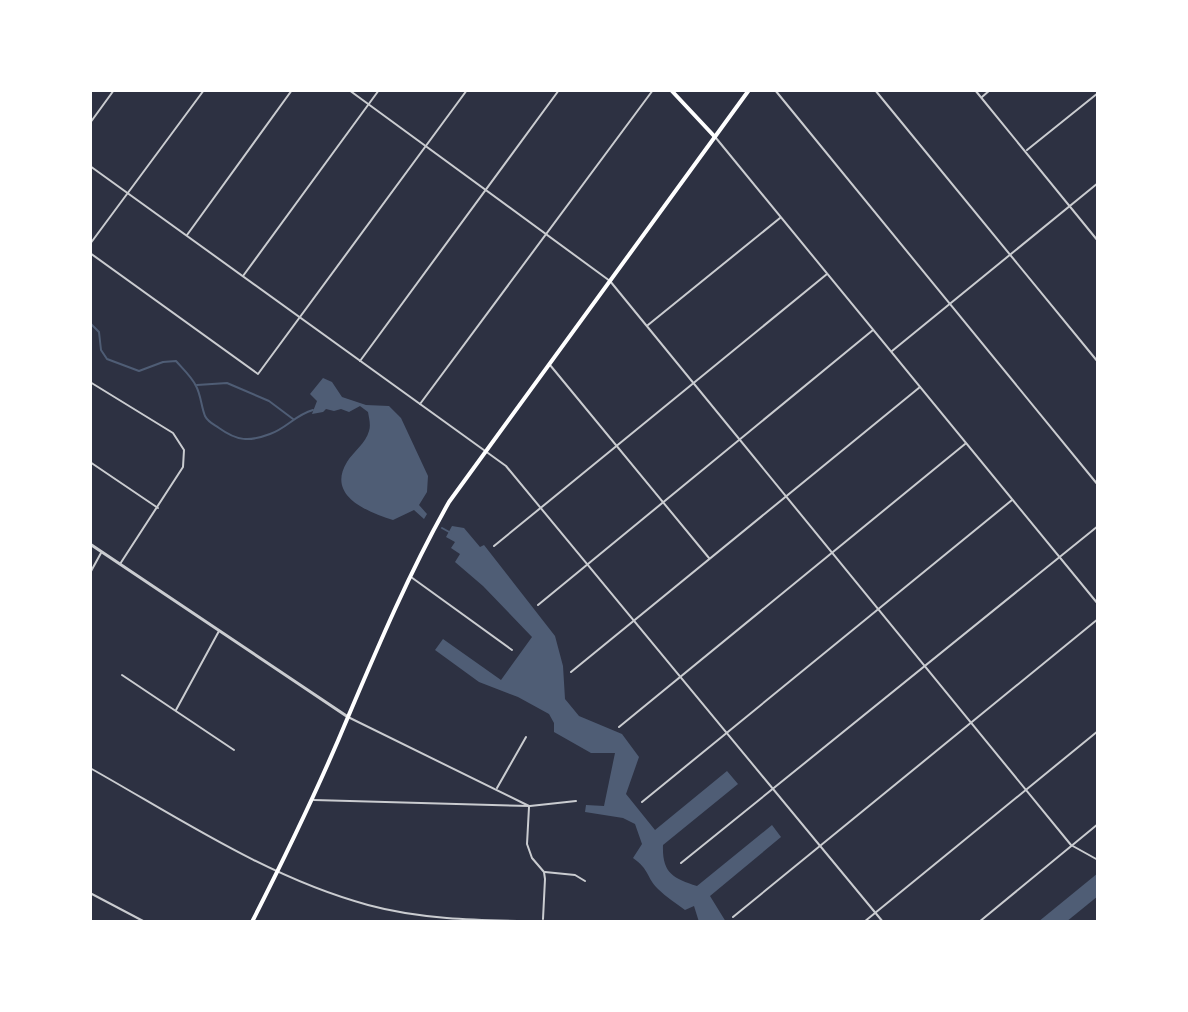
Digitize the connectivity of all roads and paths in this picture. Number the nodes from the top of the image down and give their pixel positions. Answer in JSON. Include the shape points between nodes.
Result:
{"nodes":[{"id":1,"x":114,"y":90,"type":"edge"},
{"id":2,"x":204,"y":90,"type":"edge"},
{"id":3,"x":292,"y":90,"type":"edge"},
{"id":4,"x":349,"y":90,"type":"edge"},
{"id":5,"x":379,"y":90,"type":"edge"},
{"id":6,"x":467,"y":90,"type":"edge"},
{"id":7,"x":559,"y":90,"type":"edge"},
{"id":8,"x":653,"y":90,"type":"edge"},
{"id":9,"x":671,"y":90,"type":"edge"},
{"id":10,"x":749,"y":90,"type":"edge"},
{"id":11,"x":775,"y":90,"type":"edge"},
{"id":12,"x":875,"y":90,"type":"edge"},
{"id":13,"x":975,"y":90,"type":"edge"},
{"id":14,"x":990,"y":90,"type":"edge"},
{"id":15,"x":1098,"y":93,"type":"edge"},
{"id":16,"x":981,"y":97,"type":"junction"},
{"id":17,"x":369,"y":104,"type":"junction"},
{"id":18,"x":90,"y":123,"type":"edge"},
{"id":19,"x":715,"y":137,"type":"junction"},
{"id":20,"x":426,"y":146,"type":"junction"},
{"id":21,"x":1025,"y":152,"type":"junction"},
{"id":22,"x":90,"y":166,"type":"edge"},
{"id":23,"x":1098,"y":183,"type":"edge"},
{"id":24,"x":486,"y":190,"type":"junction"},
{"id":25,"x":128,"y":194,"type":"junction"},
{"id":26,"x":1070,"y":206,"type":"junction"},
{"id":27,"x":781,"y":217,"type":"junction"},
{"id":28,"x":546,"y":234,"type":"junction"},
{"id":29,"x":186,"y":236,"type":"junction"},
{"id":30,"x":1098,"y":241,"type":"edge"},
{"id":31,"x":90,"y":244,"type":"edge"},
{"id":32,"x":90,"y":253,"type":"edge"},
{"id":33,"x":1010,"y":255,"type":"junction"},
{"id":34,"x":827,"y":273,"type":"junction"},
{"id":35,"x":242,"y":277,"type":"junction"},
{"id":36,"x":610,"y":281,"type":"junction"},
{"id":37,"x":950,"y":304,"type":"junction"},
{"id":38,"x":299,"y":318,"type":"junction"},
{"id":39,"x":647,"y":326,"type":"junction"},
{"id":40,"x":873,"y":330,"type":"junction"},
{"id":41,"x":891,"y":352,"type":"junction"},
{"id":42,"x":359,"y":362,"type":"junction"},
{"id":43,"x":1098,"y":362,"type":"edge"},
{"id":44,"x":549,"y":364,"type":"junction"},
{"id":45,"x":90,"y":382,"type":"edge"},
{"id":46,"x":694,"y":383,"type":"junction"},
{"id":47,"x":920,"y":387,"type":"junction"},
{"id":48,"x":419,"y":405,"type":"junction"},
{"id":49,"x":740,"y":439,"type":"junction"},
{"id":50,"x":966,"y":443,"type":"junction"},
{"id":51,"x":617,"y":445,"type":"junction"},
{"id":52,"x":485,"y":452,"type":"junction"},
{"id":53,"x":90,"y":462,"type":"edge"},
{"id":54,"x":1098,"y":485,"type":"edge"},
{"id":55,"x":786,"y":496,"type":"junction"},
{"id":56,"x":1012,"y":500,"type":"junction"},
{"id":57,"x":663,"y":501,"type":"junction"},
{"id":58,"x":541,"y":507,"type":"junction"},
{"id":59,"x":158,"y":508,"type":"junction"},
{"id":60,"x":1098,"y":526,"type":"edge"},
{"id":61,"x":90,"y":544,"type":"edge"},
{"id":62,"x":494,"y":546,"type":"dead end"},
{"id":63,"x":101,"y":552,"type":"junction"},
{"id":64,"x":832,"y":553,"type":"junction"},
{"id":65,"x":1059,"y":557,"type":"junction"},
{"id":66,"x":710,"y":558,"type":"junction"},
{"id":67,"x":120,"y":564,"type":"junction"},
{"id":68,"x":588,"y":564,"type":"junction"},
{"id":69,"x":90,"y":573,"type":"edge"},
{"id":70,"x":411,"y":576,"type":"junction"},
{"id":71,"x":1098,"y":604,"type":"edge"},
{"id":72,"x":538,"y":605,"type":"dead end"},
{"id":73,"x":878,"y":609,"type":"junction"},
{"id":74,"x":1098,"y":619,"type":"edge"},
{"id":75,"x":634,"y":620,"type":"junction"},
{"id":76,"x":219,"y":631,"type":"junction"},
{"id":77,"x":512,"y":650,"type":"dead end"},
{"id":78,"x":925,"y":666,"type":"junction"},
{"id":79,"x":571,"y":672,"type":"dead end"},
{"id":80,"x":122,"y":675,"type":"dead end"},
{"id":81,"x":681,"y":676,"type":"junction"},
{"id":82,"x":175,"y":711,"type":"junction"},
{"id":83,"x":348,"y":717,"type":"junction"},
{"id":84,"x":971,"y":723,"type":"junction"},
{"id":85,"x":619,"y":727,"type":"dead end"},
{"id":86,"x":1098,"y":731,"type":"edge"},
{"id":87,"x":727,"y":732,"type":"junction"},
{"id":88,"x":526,"y":737,"type":"dead end"},
{"id":89,"x":234,"y":750,"type":"dead end"},
{"id":90,"x":90,"y":768,"type":"edge"},
{"id":91,"x":496,"y":789,"type":"junction"},
{"id":92,"x":773,"y":789,"type":"junction"},
{"id":93,"x":1026,"y":790,"type":"junction"},
{"id":94,"x":311,"y":800,"type":"junction"},
{"id":95,"x":576,"y":801,"type":"dead end"},
{"id":96,"x":642,"y":802,"type":"dead end"},
{"id":97,"x":530,"y":806,"type":"junction"},
{"id":98,"x":1098,"y":824,"type":"edge"},
{"id":99,"x":820,"y":845,"type":"junction"},
{"id":100,"x":1071,"y":845,"type":"junction"},
{"id":101,"x":1098,"y":860,"type":"edge"},
{"id":102,"x":681,"y":863,"type":"dead end"},
{"id":103,"x":277,"y":871,"type":"junction"},
{"id":104,"x":544,"y":872,"type":"junction"},
{"id":105,"x":585,"y":881,"type":"dead end"},
{"id":106,"x":90,"y":893,"type":"edge"},
{"id":107,"x":875,"y":913,"type":"junction"},
{"id":108,"x":424,"y":916,"type":"junction"},
{"id":109,"x":733,"y":917,"type":"dead end"},
{"id":110,"x":543,"y":921,"type":"edge"},
{"id":111,"x":145,"y":922,"type":"edge"},
{"id":112,"x":252,"y":922,"type":"edge"},
{"id":113,"x":423,"y":922,"type":"edge"},
{"id":114,"x":554,"y":922,"type":"edge"},
{"id":115,"x":561,"y":922,"type":"edge"},
{"id":116,"x":864,"y":922,"type":"edge"},
{"id":117,"x":883,"y":922,"type":"edge"},
{"id":118,"x":979,"y":922,"type":"edge"}],
"edges":[{"from":1,"to":18,"type":"street"},
{"from":2,"to":25,"type":"street"},
{"from":3,"to":29,"type":"street"},
{"from":4,"to":17,"type":"street"},
{"from":5,"to":17,"type":"street"},
{"from":6,"to":20,"type":"street"},
{"from":7,"to":24,"type":"street"},
{"from":8,"to":28,"type":"street"},
{"from":9,"to":19,"type":"main road"},
{"from":10,"to":19,"type":"main road"},
{"from":11,"to":37,"type":"street"},
{"from":12,"to":33,"type":"street"},
{"from":13,"to":16,"type":"street"},
{"from":14,"to":16,"type":"street"},
{"from":15,"to":21,"type":"street"},
{"from":16,"to":21,"type":"street"},
{"from":17,"to":20,"type":"street"},
{"from":17,"to":35,"type":"street"},
{"from":19,"to":27,"type":"street"},
{"from":19,"to":36,"type":"main road"},
{"from":20,"to":24,"type":"street"},
{"from":20,"to":38,"type":"street"},
{"from":21,"to":26,"type":"street"},
{"from":22,"to":25,"type":"street"},
{"from":23,"to":26,"type":"street"},
{"from":24,"to":28,"type":"street"},
{"from":24,"to":42,"type":"street"},
{"from":25,"to":29,"type":"street"},
{"from":25,"to":31,"type":"street"},
{"from":26,"to":30,"type":"street"},
{"from":26,"to":33,"type":"street"},
{"from":27,"to":34,"type":"street"},
{"from":27,"to":39,"type":"street"},
{"from":28,"to":36,"type":"street"},
{"from":28,"to":48,"type":"street"},
{"from":29,"to":35,"type":"street"},
{"from":32,"to":38,"type":"street","via":[[258,374]]},
{"from":33,"to":37,"type":"street"},
{"from":33,"to":43,"type":"street"},
{"from":34,"to":40,"type":"street"},
{"from":34,"to":46,"type":"street"},
{"from":35,"to":38,"type":"street"},
{"from":36,"to":39,"type":"street"},
{"from":36,"to":44,"type":"main road"},
{"from":37,"to":41,"type":"street"},
{"from":37,"to":54,"type":"street"},
{"from":38,"to":42,"type":"street"},
{"from":39,"to":46,"type":"street"},
{"from":40,"to":41,"type":"street"},
{"from":40,"to":49,"type":"street"},
{"from":41,"to":47,"type":"street"},
{"from":42,"to":48,"type":"street"},
{"from":44,"to":51,"type":"street"},
{"from":44,"to":52,"type":"main road"},
{"from":45,"to":59,"type":"street","via":[[173,433],[184,450],[183,467]]},
{"from":46,"to":49,"type":"street"},
{"from":46,"to":51,"type":"street"},
{"from":47,"to":50,"type":"street"},
{"from":47,"to":55,"type":"street"},
{"from":48,"to":52,"type":"street"},
{"from":49,"to":55,"type":"street"},
{"from":49,"to":57,"type":"street"},
{"from":50,"to":56,"type":"street"},
{"from":50,"to":64,"type":"street"},
{"from":51,"to":57,"type":"street"},
{"from":51,"to":58,"type":"street"},
{"from":52,"to":58,"type":"street","via":[[509,469]]},
{"from":52,"to":70,"type":"main road","via":[[449,502]]},
{"from":53,"to":59,"type":"street"},
{"from":55,"to":64,"type":"street"},
{"from":55,"to":66,"type":"street"},
{"from":56,"to":65,"type":"street"},
{"from":56,"to":73,"type":"street"},
{"from":57,"to":66,"type":"street"},
{"from":57,"to":68,"type":"street"},
{"from":58,"to":62,"type":"street"},
{"from":58,"to":68,"type":"street"},
{"from":59,"to":67,"type":"street"},
{"from":60,"to":65,"type":"street"},
{"from":61,"to":63,"type":"street"},
{"from":63,"to":67,"type":"street"},
{"from":63,"to":69,"type":"street"},
{"from":64,"to":73,"type":"street"},
{"from":64,"to":81,"type":"street"},
{"from":65,"to":71,"type":"street"},
{"from":65,"to":78,"type":"street"},
{"from":66,"to":75,"type":"street"},
{"from":67,"to":76,"type":"street"},
{"from":68,"to":72,"type":"street"},
{"from":68,"to":75,"type":"street"},
{"from":70,"to":77,"type":"street"},
{"from":70,"to":83,"type":"main road"},
{"from":73,"to":78,"type":"street"},
{"from":73,"to":87,"type":"street"},
{"from":74,"to":84,"type":"street"},
{"from":75,"to":79,"type":"street"},
{"from":75,"to":81,"type":"street"},
{"from":76,"to":82,"type":"street"},
{"from":76,"to":83,"type":"street"},
{"from":78,"to":84,"type":"street"},
{"from":78,"to":92,"type":"street"},
{"from":80,"to":82,"type":"street"},
{"from":81,"to":85,"type":"street"},
{"from":81,"to":87,"type":"street"},
{"from":82,"to":89,"type":"street"},
{"from":83,"to":91,"type":"street"},
{"from":83,"to":94,"type":"main road"},
{"from":84,"to":93,"type":"street"},
{"from":84,"to":99,"type":"street"},
{"from":86,"to":93,"type":"street"},
{"from":87,"to":92,"type":"street"},
{"from":87,"to":96,"type":"street"},
{"from":88,"to":91,"type":"street"},
{"from":90,"to":103,"type":"street"},
{"from":91,"to":97,"type":"street"},
{"from":92,"to":99,"type":"street"},
{"from":92,"to":102,"type":"street"},
{"from":93,"to":100,"type":"street"},
{"from":93,"to":107,"type":"street"},
{"from":94,"to":97,"type":"street"},
{"from":94,"to":103,"type":"main road"},
{"from":95,"to":97,"type":"street"},
{"from":97,"to":104,"type":"street","via":[[527,844]]},
{"from":98,"to":100,"type":"street"},
{"from":99,"to":107,"type":"street"},
{"from":99,"to":109,"type":"street"},
{"from":100,"to":101,"type":"street"},
{"from":100,"to":118,"type":"street"},
{"from":103,"to":108,"type":"street","via":[[367,905]]},
{"from":103,"to":112,"type":"main road"},
{"from":104,"to":105,"type":"street"},
{"from":104,"to":110,"type":"street"},
{"from":106,"to":111,"type":"street"},
{"from":107,"to":116,"type":"street"},
{"from":107,"to":117,"type":"street"},
{"from":108,"to":110,"type":"street"},
{"from":108,"to":113,"type":"street"},
{"from":110,"to":114,"type":"street"},
{"from":114,"to":115,"type":"street"}]}
